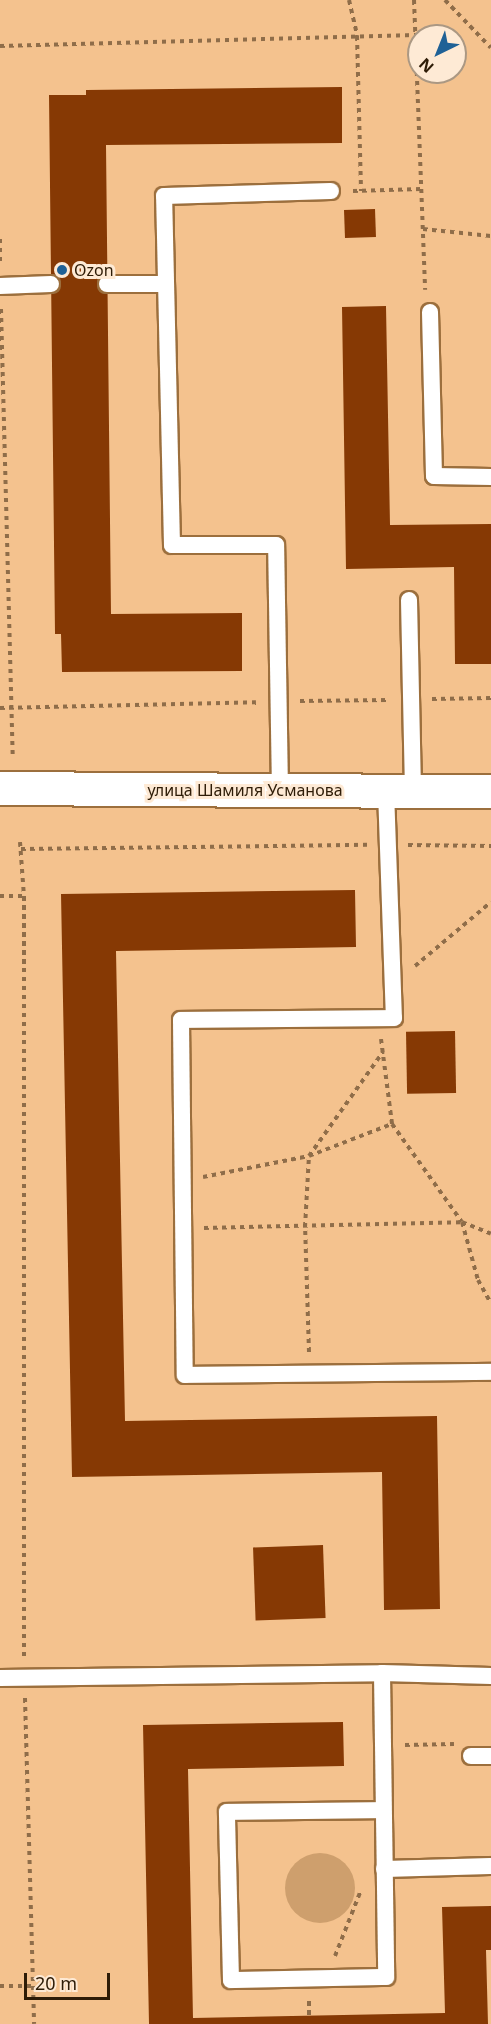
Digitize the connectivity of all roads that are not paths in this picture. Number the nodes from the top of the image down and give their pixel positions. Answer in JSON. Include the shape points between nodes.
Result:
{"nodes":[{"id":1,"x":331,"y":192,"type":"road end"},
{"id":2,"x":51,"y":284,"type":"dead end"},
{"id":3,"x":107,"y":284,"type":"dead end"},
{"id":4,"x":166,"y":284,"type":"junction"},
{"id":5,"x":0,"y":286,"type":"edge"},
{"id":6,"x":430,"y":312,"type":"road end"},
{"id":7,"x":491,"y":477,"type":"edge"},
{"id":8,"x":409,"y":600,"type":"dead end"},
{"id":9,"x":0,"y":788,"type":"edge"},
{"id":10,"x":399,"y":791,"type":"junction"},
{"id":11,"x":491,"y":791,"type":"edge"},
{"id":12,"x":280,"y":792,"type":"junction"},
{"id":13,"x":491,"y":1372,"type":"edge"},
{"id":14,"x":382,"y":1673,"type":"junction"},
{"id":15,"x":491,"y":1676,"type":"edge"},
{"id":16,"x":0,"y":1678,"type":"edge"},
{"id":17,"x":471,"y":1756,"type":"dead end"},
{"id":18,"x":491,"y":1756,"type":"edge"},
{"id":19,"x":383,"y":1810,"type":"junction"},
{"id":20,"x":491,"y":1866,"type":"edge"},
{"id":21,"x":384,"y":1869,"type":"junction"}],
"edges":[{"from":1,"to":4,"type":"lane","via":[[164,196]]},
{"from":2,"to":5,"type":"lane"},
{"from":3,"to":4,"type":"lane"},
{"from":4,"to":12,"type":"lane","via":[[172,545],[276,545]]},
{"from":6,"to":7,"type":"lane","via":[[434,476]]},
{"from":8,"to":10,"type":"lane","via":[[410,700]]},
{"from":9,"to":12,"type":"street","name":"улица Шамиля Усманова"},
{"from":10,"to":11,"type":"street","name":"улица Шамиля Усманова"},
{"from":10,"to":12,"type":"street","name":"улица Шамиля Усманова"},
{"from":10,"to":13,"type":"lane","via":[[388,845],[394,1018],[181,1020],[185,1375]]},
{"from":14,"to":15,"type":"lane"},
{"from":14,"to":16,"type":"lane"},
{"from":14,"to":19,"type":"lane"},
{"from":17,"to":18,"type":"lane"},
{"from":19,"to":21,"type":"lane"},
{"from":19,"to":21,"type":"lane","via":[[227,1812],[231,1980],[386,1977]]},
{"from":20,"to":21,"type":"lane"}]}
